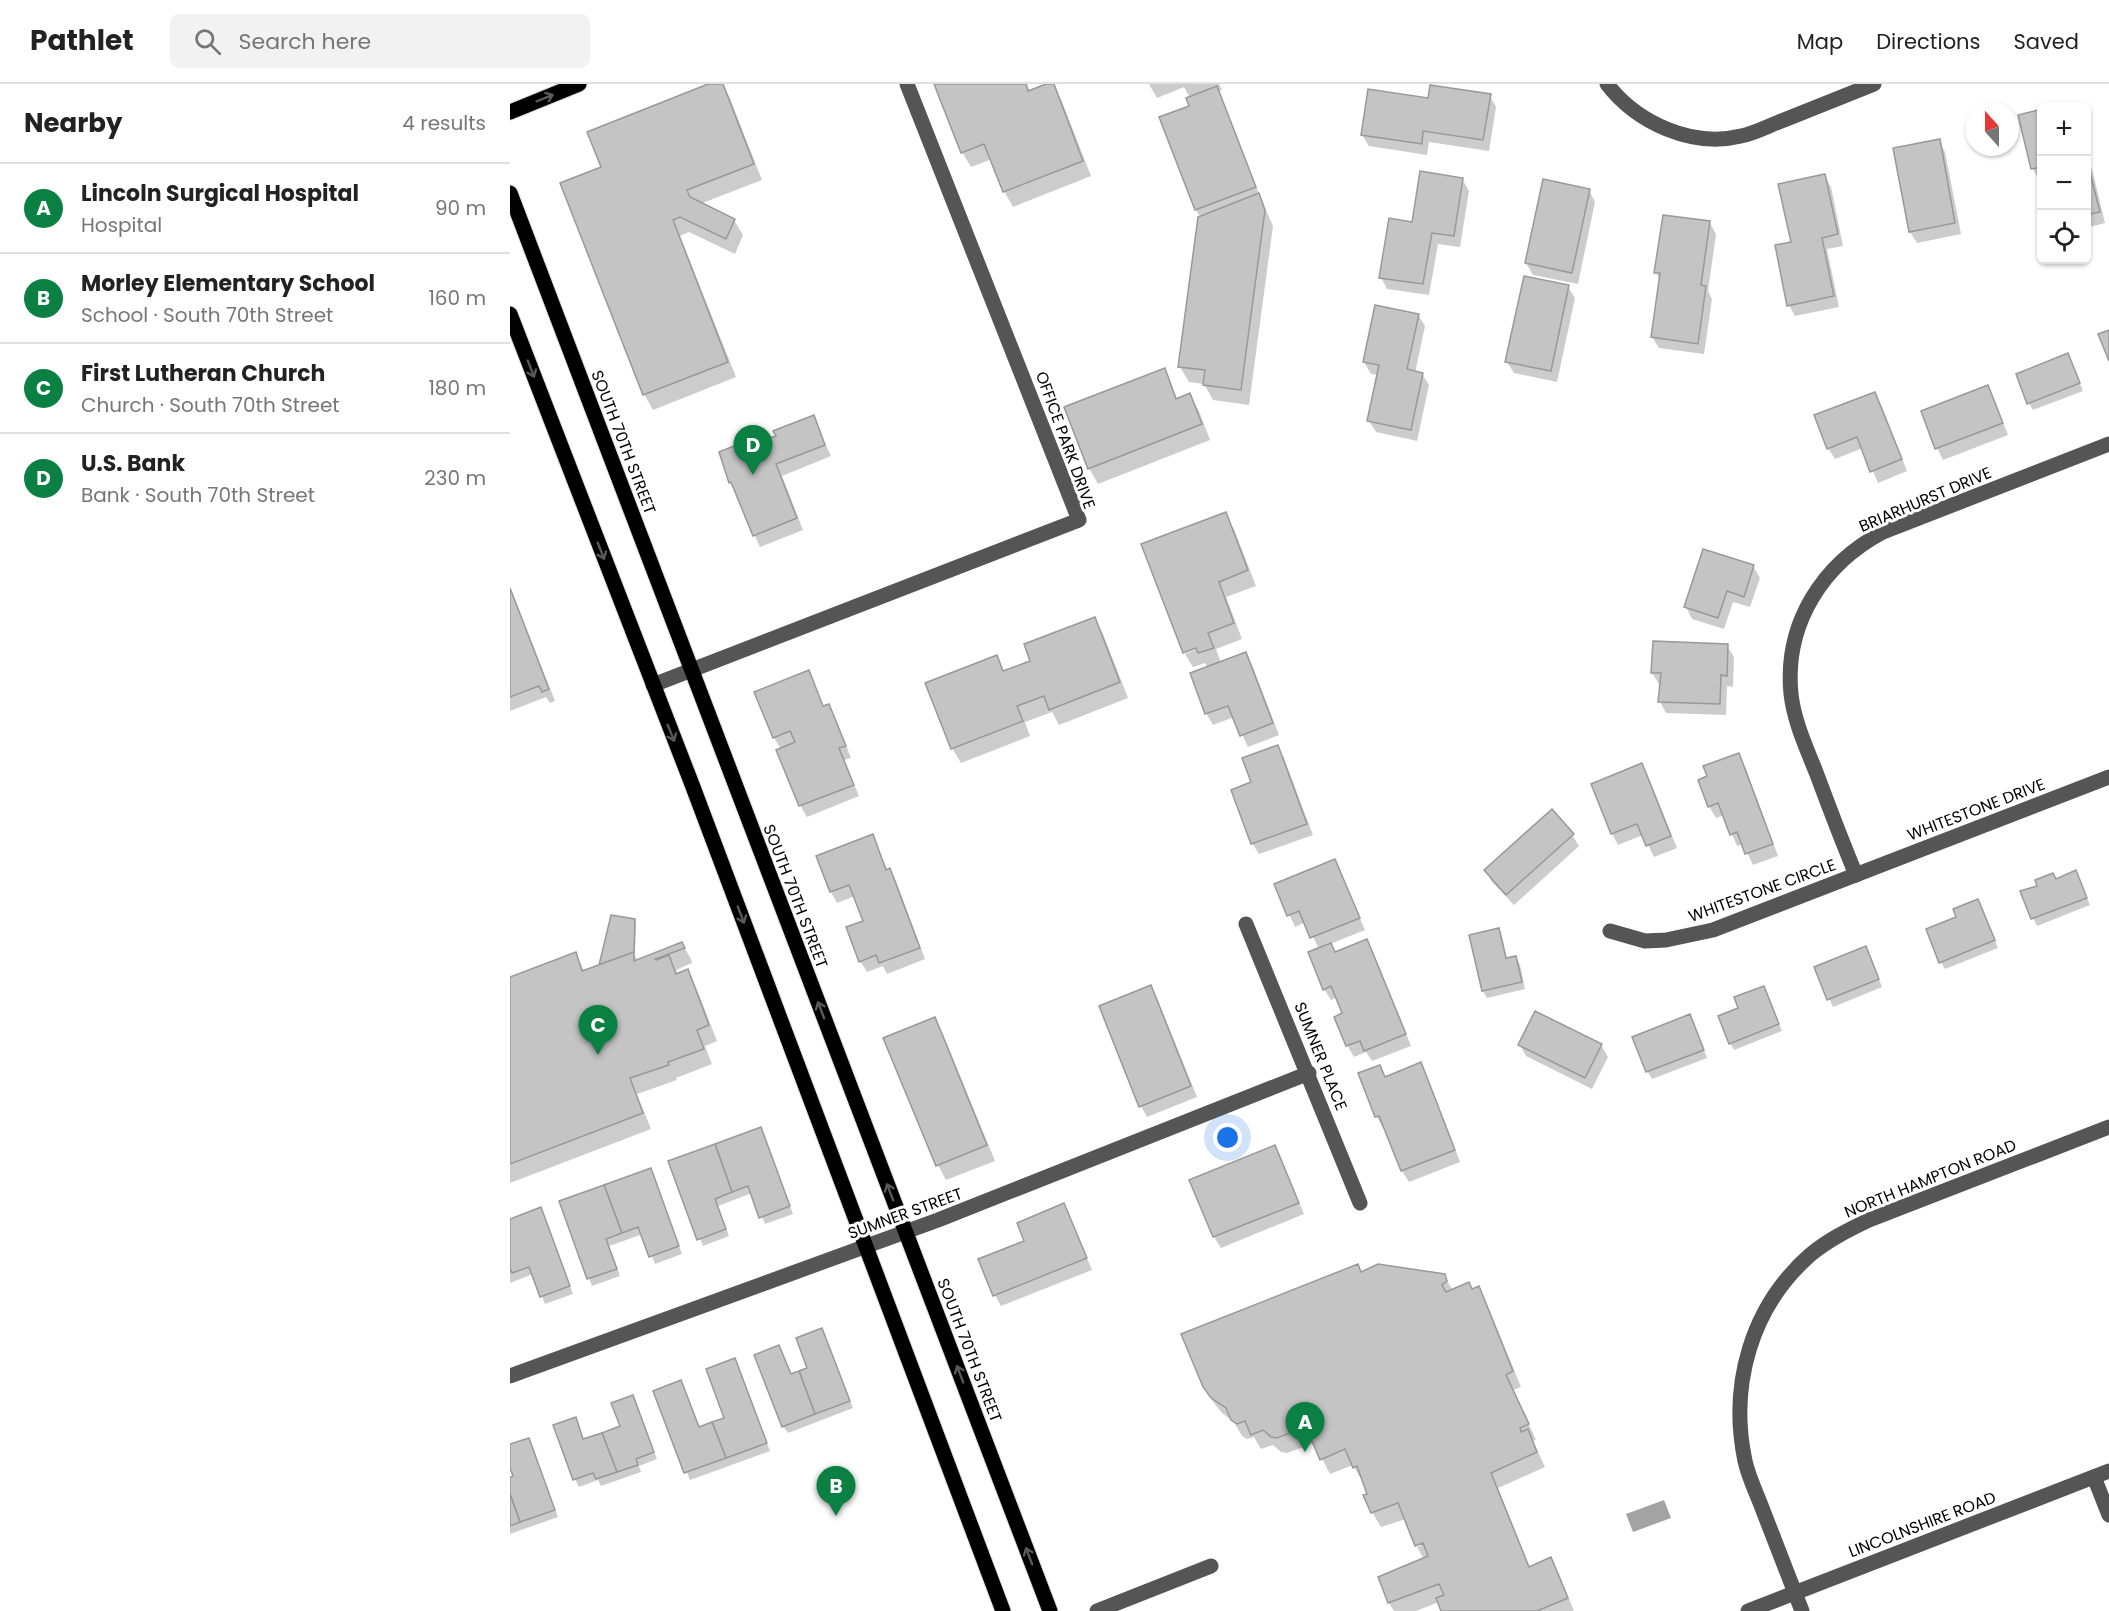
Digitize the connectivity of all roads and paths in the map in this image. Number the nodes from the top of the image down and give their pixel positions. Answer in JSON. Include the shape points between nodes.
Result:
{"nodes":[{"id":1,"x":579,"y":84,"type":"edge"},
{"id":2,"x":907,"y":84,"type":"edge"},
{"id":3,"x":1607,"y":84,"type":"edge"},
{"id":4,"x":1874,"y":84,"type":"edge"},
{"id":5,"x":510,"y":112,"type":"edge"},
{"id":6,"x":510,"y":193,"type":"edge"},
{"id":7,"x":510,"y":314,"type":"edge"},
{"id":8,"x":2109,"y":444,"type":"edge"},
{"id":9,"x":691,"y":670,"type":"junction"},
{"id":10,"x":653,"y":685,"type":"junction"},
{"id":11,"x":2109,"y":777,"type":"edge"},
{"id":12,"x":1856,"y":875,"type":"junction"},
{"id":13,"x":1246,"y":924,"type":"dead end"},
{"id":14,"x":1610,"y":931,"type":"dead end"},
{"id":15,"x":1309,"y":1073,"type":"junction"},
{"id":16,"x":2109,"y":1127,"type":"edge"},
{"id":17,"x":1360,"y":1203,"type":"dead end"},
{"id":18,"x":906,"y":1232,"type":"junction"},
{"id":19,"x":867,"y":1247,"type":"junction"},
{"id":20,"x":510,"y":1376,"type":"edge"},
{"id":21,"x":2109,"y":1471,"type":"edge"},
{"id":22,"x":2094,"y":1477,"type":"junction"},
{"id":23,"x":2109,"y":1515,"type":"edge"},
{"id":24,"x":1210,"y":1566,"type":"dead end"},
{"id":25,"x":1795,"y":1593,"type":"junction"},
{"id":26,"x":1003,"y":1611,"type":"edge"},
{"id":27,"x":1050,"y":1611,"type":"edge"},
{"id":28,"x":1097,"y":1611,"type":"edge"},
{"id":29,"x":1748,"y":1611,"type":"edge"},
{"id":30,"x":1802,"y":1611,"type":"edge"}],
"edges":[{"from":5,"to":1,"type":"main road","one_way":true},
{"from":2,"to":9,"type":"street","name":"OFFICE PARK DRIVE","via":[[1079,520]]},
{"from":3,"to":4,"type":"street","via":[[1634,110],[1659,126],[1687,136],[1713,139],[1742,136]]},
{"from":6,"to":9,"type":"main road","name":"SOUTH 70TH STREET"},
{"from":7,"to":10,"type":"main road","one_way":true},
{"from":8,"to":12,"type":"street","name":"BRIARHURST DRIVE","via":[[1883,532],[1834,568],[1806,608],[1791,664],[1793,703]]},
{"from":9,"to":10,"type":"street","name":"OFFICE PARK DRIVE"},
{"from":18,"to":9,"type":"main road","name":"SOUTH 70TH STREET","one_way":true},
{"from":10,"to":19,"type":"main road","one_way":true},
{"from":11,"to":12,"type":"street","name":"WHITESTONE DRIVE"},
{"from":12,"to":14,"type":"street","name":"WHITESTONE CIRCLE","via":[[1685,937],[1645,940]]},
{"from":13,"to":15,"type":"street","name":"SUMNER PLACE"},
{"from":15,"to":17,"type":"street","name":"SUMNER PLACE"},
{"from":15,"to":18,"type":"street","name":"SUMNER STREET"},
{"from":16,"to":25,"type":"street","name":"NORTH HAMPTON ROAD","via":[[1842,1233],[1811,1254],[1771,1299],[1745,1360],[1739,1427],[1746,1464]]},
{"from":18,"to":19,"type":"street","name":"SUMNER STREET"},
{"from":27,"to":18,"type":"main road","name":"SOUTH 70TH STREET","one_way":true},
{"from":19,"to":20,"type":"street","name":"SUMNER STREET"},
{"from":19,"to":26,"type":"main road"},
{"from":21,"to":22,"type":"street","name":"LINCOLNSHIRE ROAD"},
{"from":22,"to":23,"type":"street"},
{"from":22,"to":25,"type":"street","name":"LINCOLNSHIRE ROAD"},
{"from":24,"to":28,"type":"street"},
{"from":25,"to":29,"type":"street","name":"LINCOLNSHIRE ROAD"},
{"from":25,"to":30,"type":"street","name":"NORTH HAMPTON ROAD"}]}
